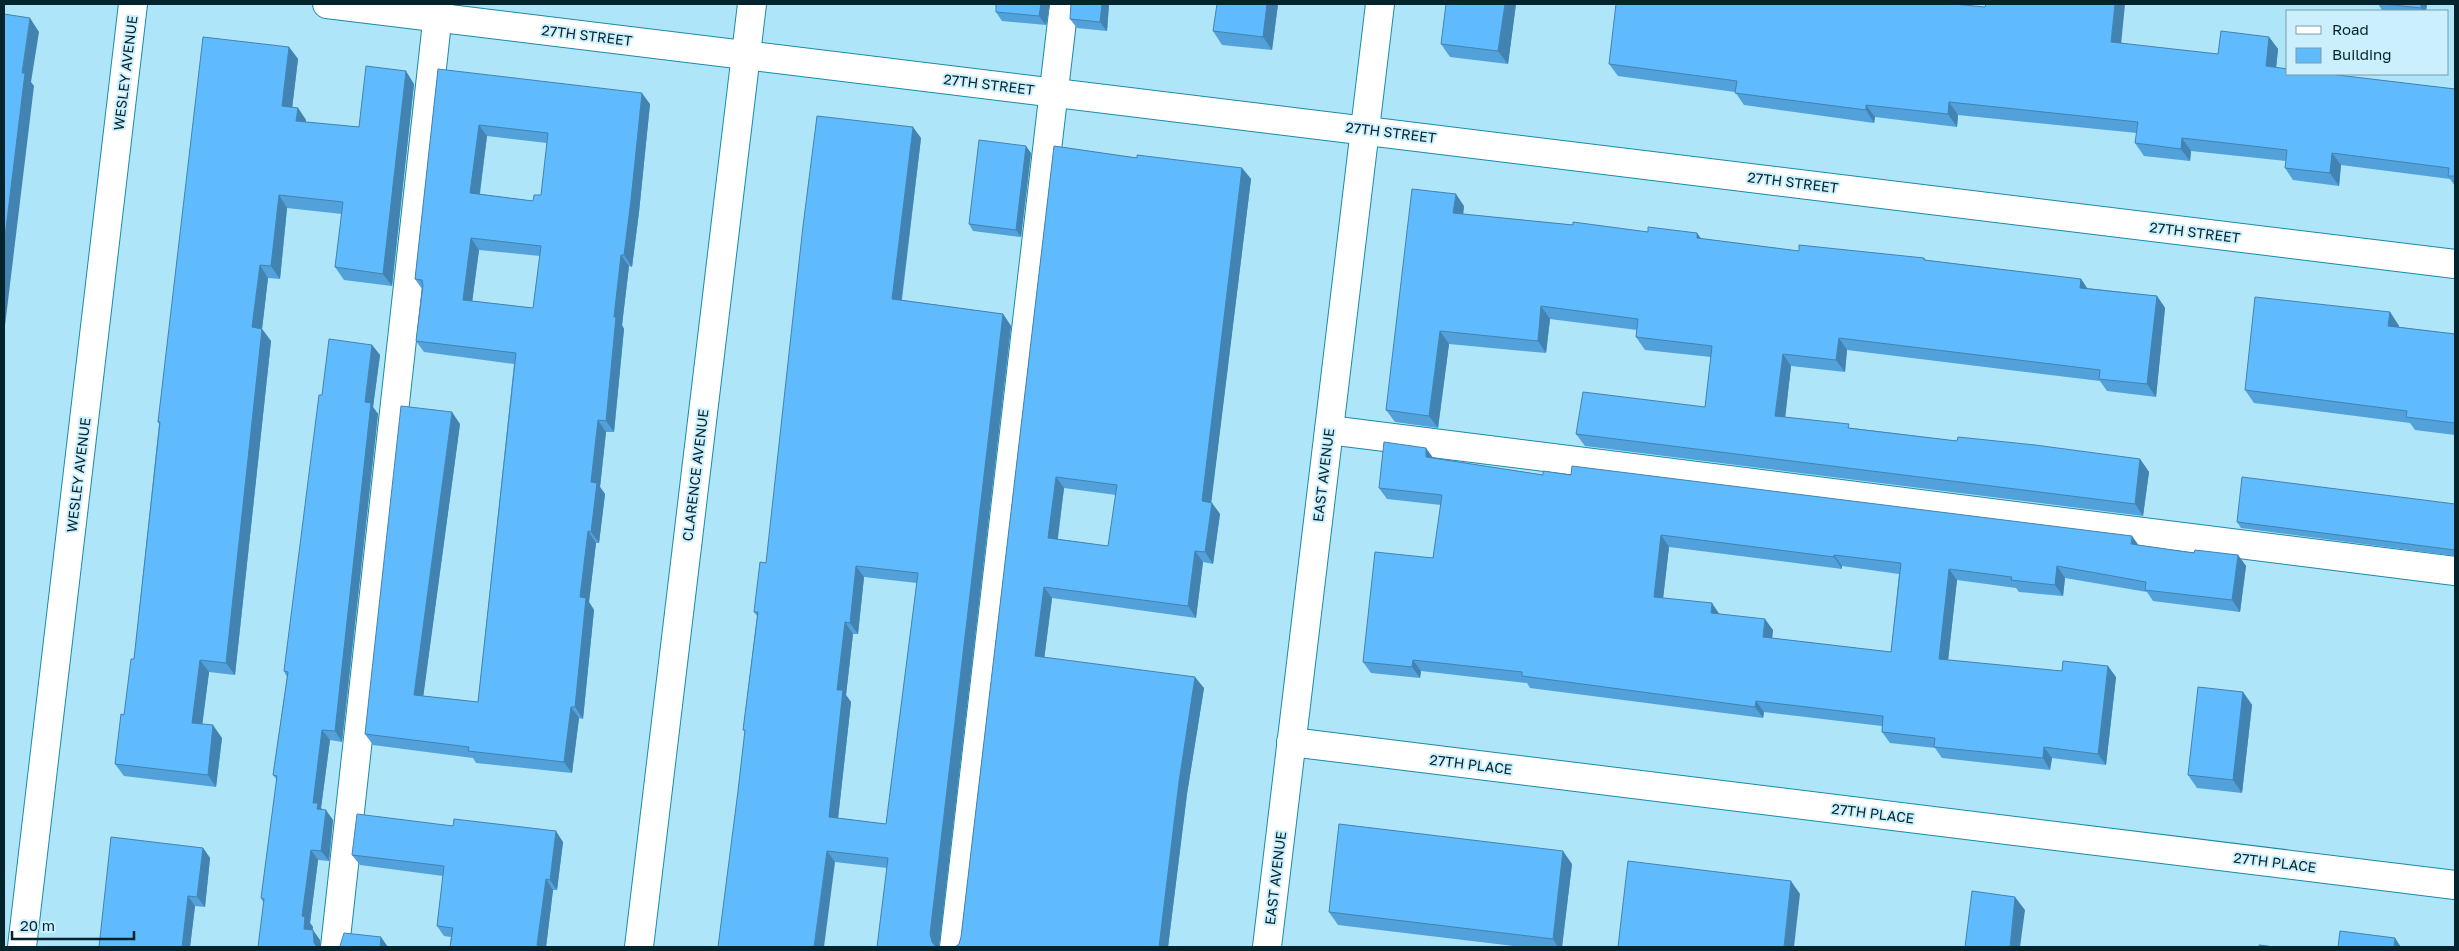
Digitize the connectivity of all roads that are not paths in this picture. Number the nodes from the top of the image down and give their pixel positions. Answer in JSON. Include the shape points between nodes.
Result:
{"nodes":[{"id":1,"x":134,"y":4,"type":"edge"},
{"id":2,"x":327,"y":4,"type":"edge"},
{"id":3,"x":752,"y":4,"type":"edge"},
{"id":4,"x":1064,"y":4,"type":"edge"},
{"id":5,"x":1380,"y":4,"type":"edge"},
{"id":6,"x":438,"y":10,"type":"edge"},
{"id":7,"x":745,"y":55,"type":"junction"},
{"id":8,"x":1053,"y":91,"type":"junction"},
{"id":9,"x":1365,"y":129,"type":"junction"},
{"id":10,"x":2455,"y":264,"type":"edge"},
{"id":11,"x":1329,"y":430,"type":"junction"},
{"id":12,"x":2455,"y":571,"type":"edge"},
{"id":13,"x":1291,"y":742,"type":"junction"},
{"id":14,"x":2455,"y":884,"type":"edge"},
{"id":15,"x":22,"y":947,"type":"edge"},
{"id":16,"x":335,"y":947,"type":"edge"},
{"id":17,"x":639,"y":947,"type":"edge"},
{"id":18,"x":954,"y":947,"type":"edge"},
{"id":19,"x":1267,"y":947,"type":"edge"}],
"edges":[{"from":1,"to":15,"type":"street","name":"WESLEY AVENUE"},
{"from":2,"to":6,"type":"street","name":"27TH STREET"},
{"from":3,"to":7,"type":"street","name":"CLARENCE AVENUE"},
{"from":4,"to":8,"type":"street"},
{"from":5,"to":9,"type":"street","name":"EAST AVENUE"},
{"from":6,"to":7,"type":"street","name":"27TH STREET"},
{"from":6,"to":16,"type":"street"},
{"from":7,"to":8,"type":"street","name":"27TH STREET"},
{"from":7,"to":17,"type":"street","name":"CLARENCE AVENUE"},
{"from":8,"to":9,"type":"street","name":"27TH STREET"},
{"from":8,"to":18,"type":"street"},
{"from":9,"to":10,"type":"street","name":"27TH STREET"},
{"from":9,"to":11,"type":"street","name":"EAST AVENUE"},
{"from":11,"to":12,"type":"street"},
{"from":11,"to":13,"type":"street","name":"EAST AVENUE"},
{"from":13,"to":14,"type":"street","name":"27TH PLACE"},
{"from":13,"to":19,"type":"street","name":"EAST AVENUE"}]}
